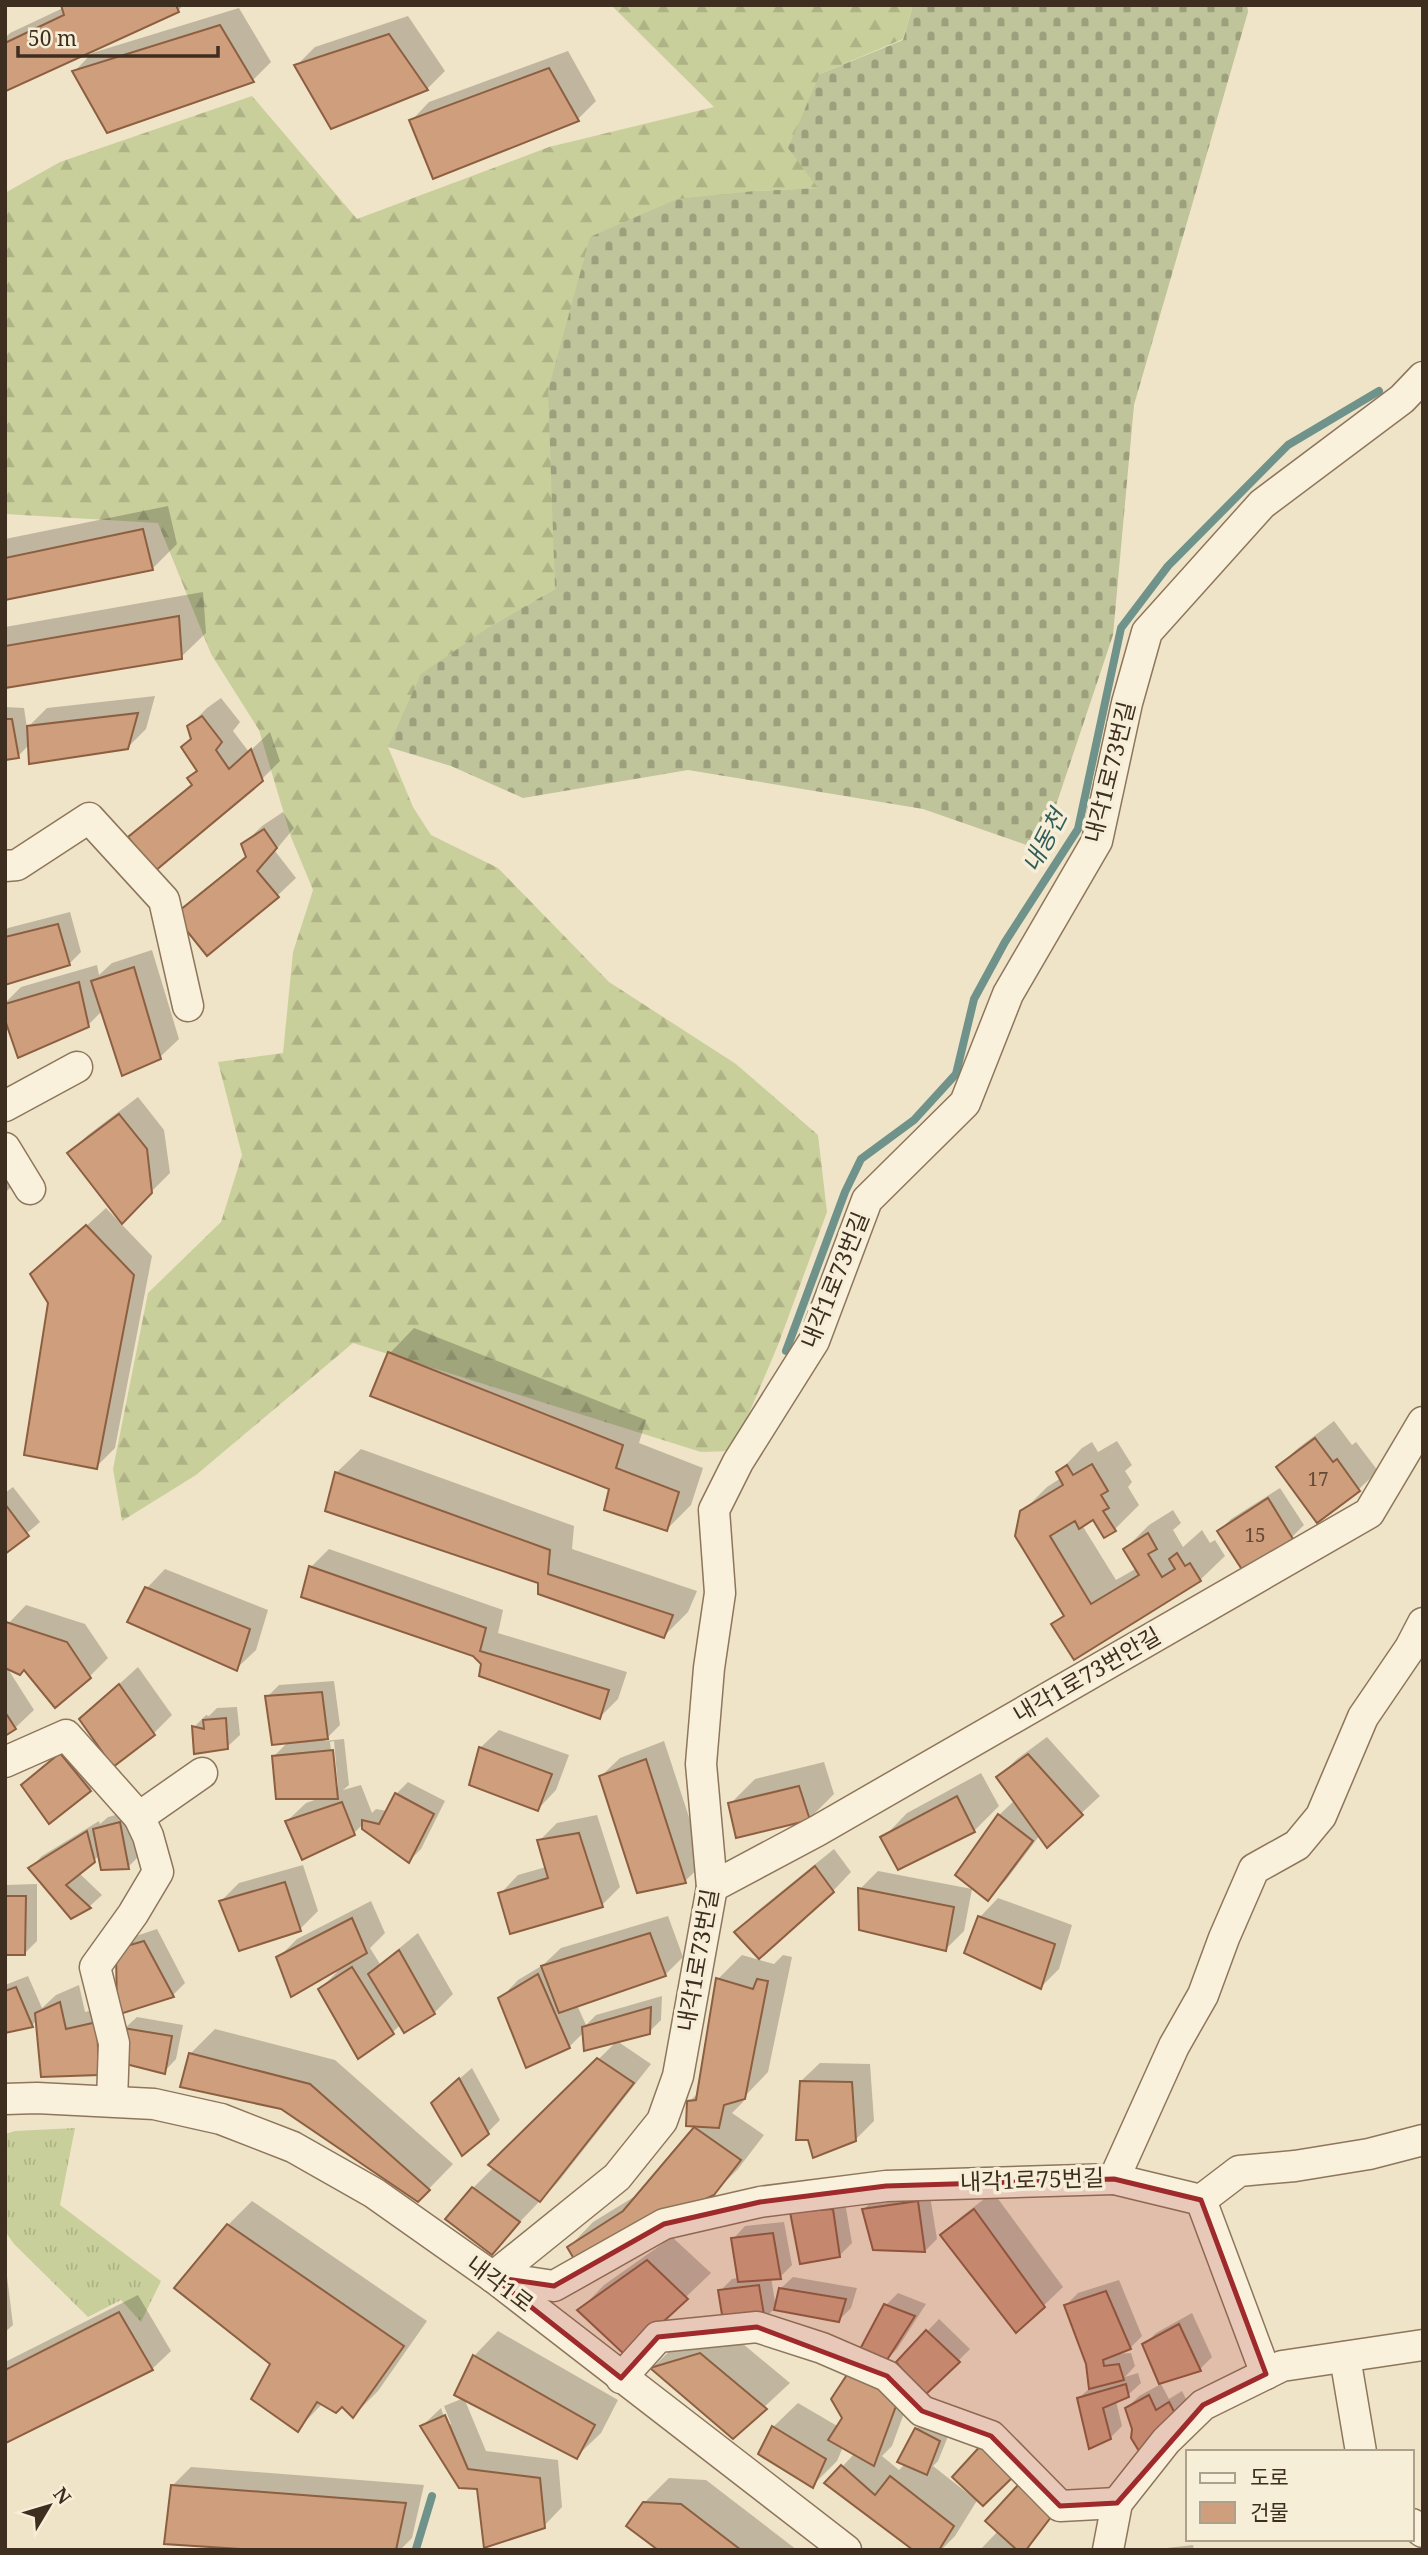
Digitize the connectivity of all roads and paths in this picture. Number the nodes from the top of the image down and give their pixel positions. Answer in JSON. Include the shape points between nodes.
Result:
{"nodes":[{"id":1,"x":1423,"y":377,"type":"edge"},
{"id":2,"x":5,"y":866,"type":"edge"},
{"id":3,"x":188,"y":1006,"type":"dead end"},
{"id":4,"x":77,"y":1067,"type":"dead end"},
{"id":5,"x":5,"y":1106,"type":"edge"},
{"id":6,"x":5,"y":1148,"type":"edge"},
{"id":7,"x":30,"y":1189,"type":"dead end"},
{"id":8,"x":1423,"y":1422,"type":"edge"},
{"id":9,"x":1423,"y":1623,"type":"edge"},
{"id":10,"x":5,"y":1762,"type":"edge"},
{"id":11,"x":202,"y":1773,"type":"dead end"},
{"id":12,"x":139,"y":1816,"type":"junction"},
{"id":13,"x":712,"y":1887,"type":"junction"},
{"id":14,"x":5,"y":2099,"type":"edge"},
{"id":15,"x":112,"y":2101,"type":"junction"},
{"id":16,"x":1423,"y":2140,"type":"edge"},
{"id":17,"x":1114,"y":2179,"type":"junction"},
{"id":18,"x":1201,"y":2200,"type":"junction"},
{"id":19,"x":492,"y":2277,"type":"junction"},
{"id":20,"x":1423,"y":2346,"type":"edge"},
{"id":21,"x":1345,"y":2357,"type":"junction"},
{"id":22,"x":1266,"y":2374,"type":"junction"},
{"id":23,"x":621,"y":2378,"type":"junction"},
{"id":24,"x":1361,"y":2450,"type":"edge"},
{"id":25,"x":1117,"y":2503,"type":"junction"},
{"id":26,"x":846,"y":2550,"type":"edge"},
{"id":27,"x":1108,"y":2550,"type":"edge"}],
"edges":[{"from":1,"to":13,"type":"street","name":"내각1로73번길","via":[[1402,399],[1262,504],[1147,632],[1097,841],[1008,994],[964,1103],[867,1200],[814,1341],[738,1462],[714,1510],[720,1593],[701,1764]]},
{"from":2,"to":3,"type":"street","via":[[18,864],[89,818],[164,900]]},
{"from":4,"to":5,"type":"street"},
{"from":6,"to":7,"type":"street"},
{"from":8,"to":13,"type":"street","name":"내각1로73번안길","via":[[1368,1513]]},
{"from":9,"to":17,"type":"street","name":"내각1로75번길","via":[[1363,1717],[1321,1816],[1297,1845],[1254,1869],[1203,1995],[1174,2046]]},
{"from":10,"to":12,"type":"street","via":[[66,1735]]},
{"from":11,"to":12,"type":"street"},
{"from":12,"to":15,"type":"street","via":[[158,1872],[95,1967],[114,2043]]},
{"from":13,"to":19,"type":"street","name":"내각1로73번길","via":[[678,2076],[662,2121],[617,2177]]},
{"from":14,"to":15,"type":"street","name":"내각1로"},
{"from":15,"to":19,"type":"street","name":"내각1로","via":[[153,2104],[221,2119],[293,2147],[374,2193]]},
{"from":16,"to":18,"type":"street","via":[[1369,2154],[1238,2171]]},
{"from":17,"to":18,"type":"street"},
{"from":17,"to":19,"type":"street","name":"내각1로75번길","via":[[886,2186],[760,2202],[664,2224],[554,2286]]},
{"from":18,"to":22,"type":"street"},
{"from":19,"to":23,"type":"street","name":"내각1로"},
{"from":20,"to":21,"type":"street"},
{"from":21,"to":22,"type":"street","via":[[1282,2366]]},
{"from":21,"to":24,"type":"street"},
{"from":22,"to":25,"type":"street","via":[[1203,2405],[1166,2441]]},
{"from":23,"to":25,"type":"street","via":[[658,2337],[757,2327],[887,2376],[922,2411],[991,2436],[1060,2506]]},
{"from":23,"to":26,"type":"street","name":"내각1로"},
{"from":25,"to":27,"type":"street"}]}
